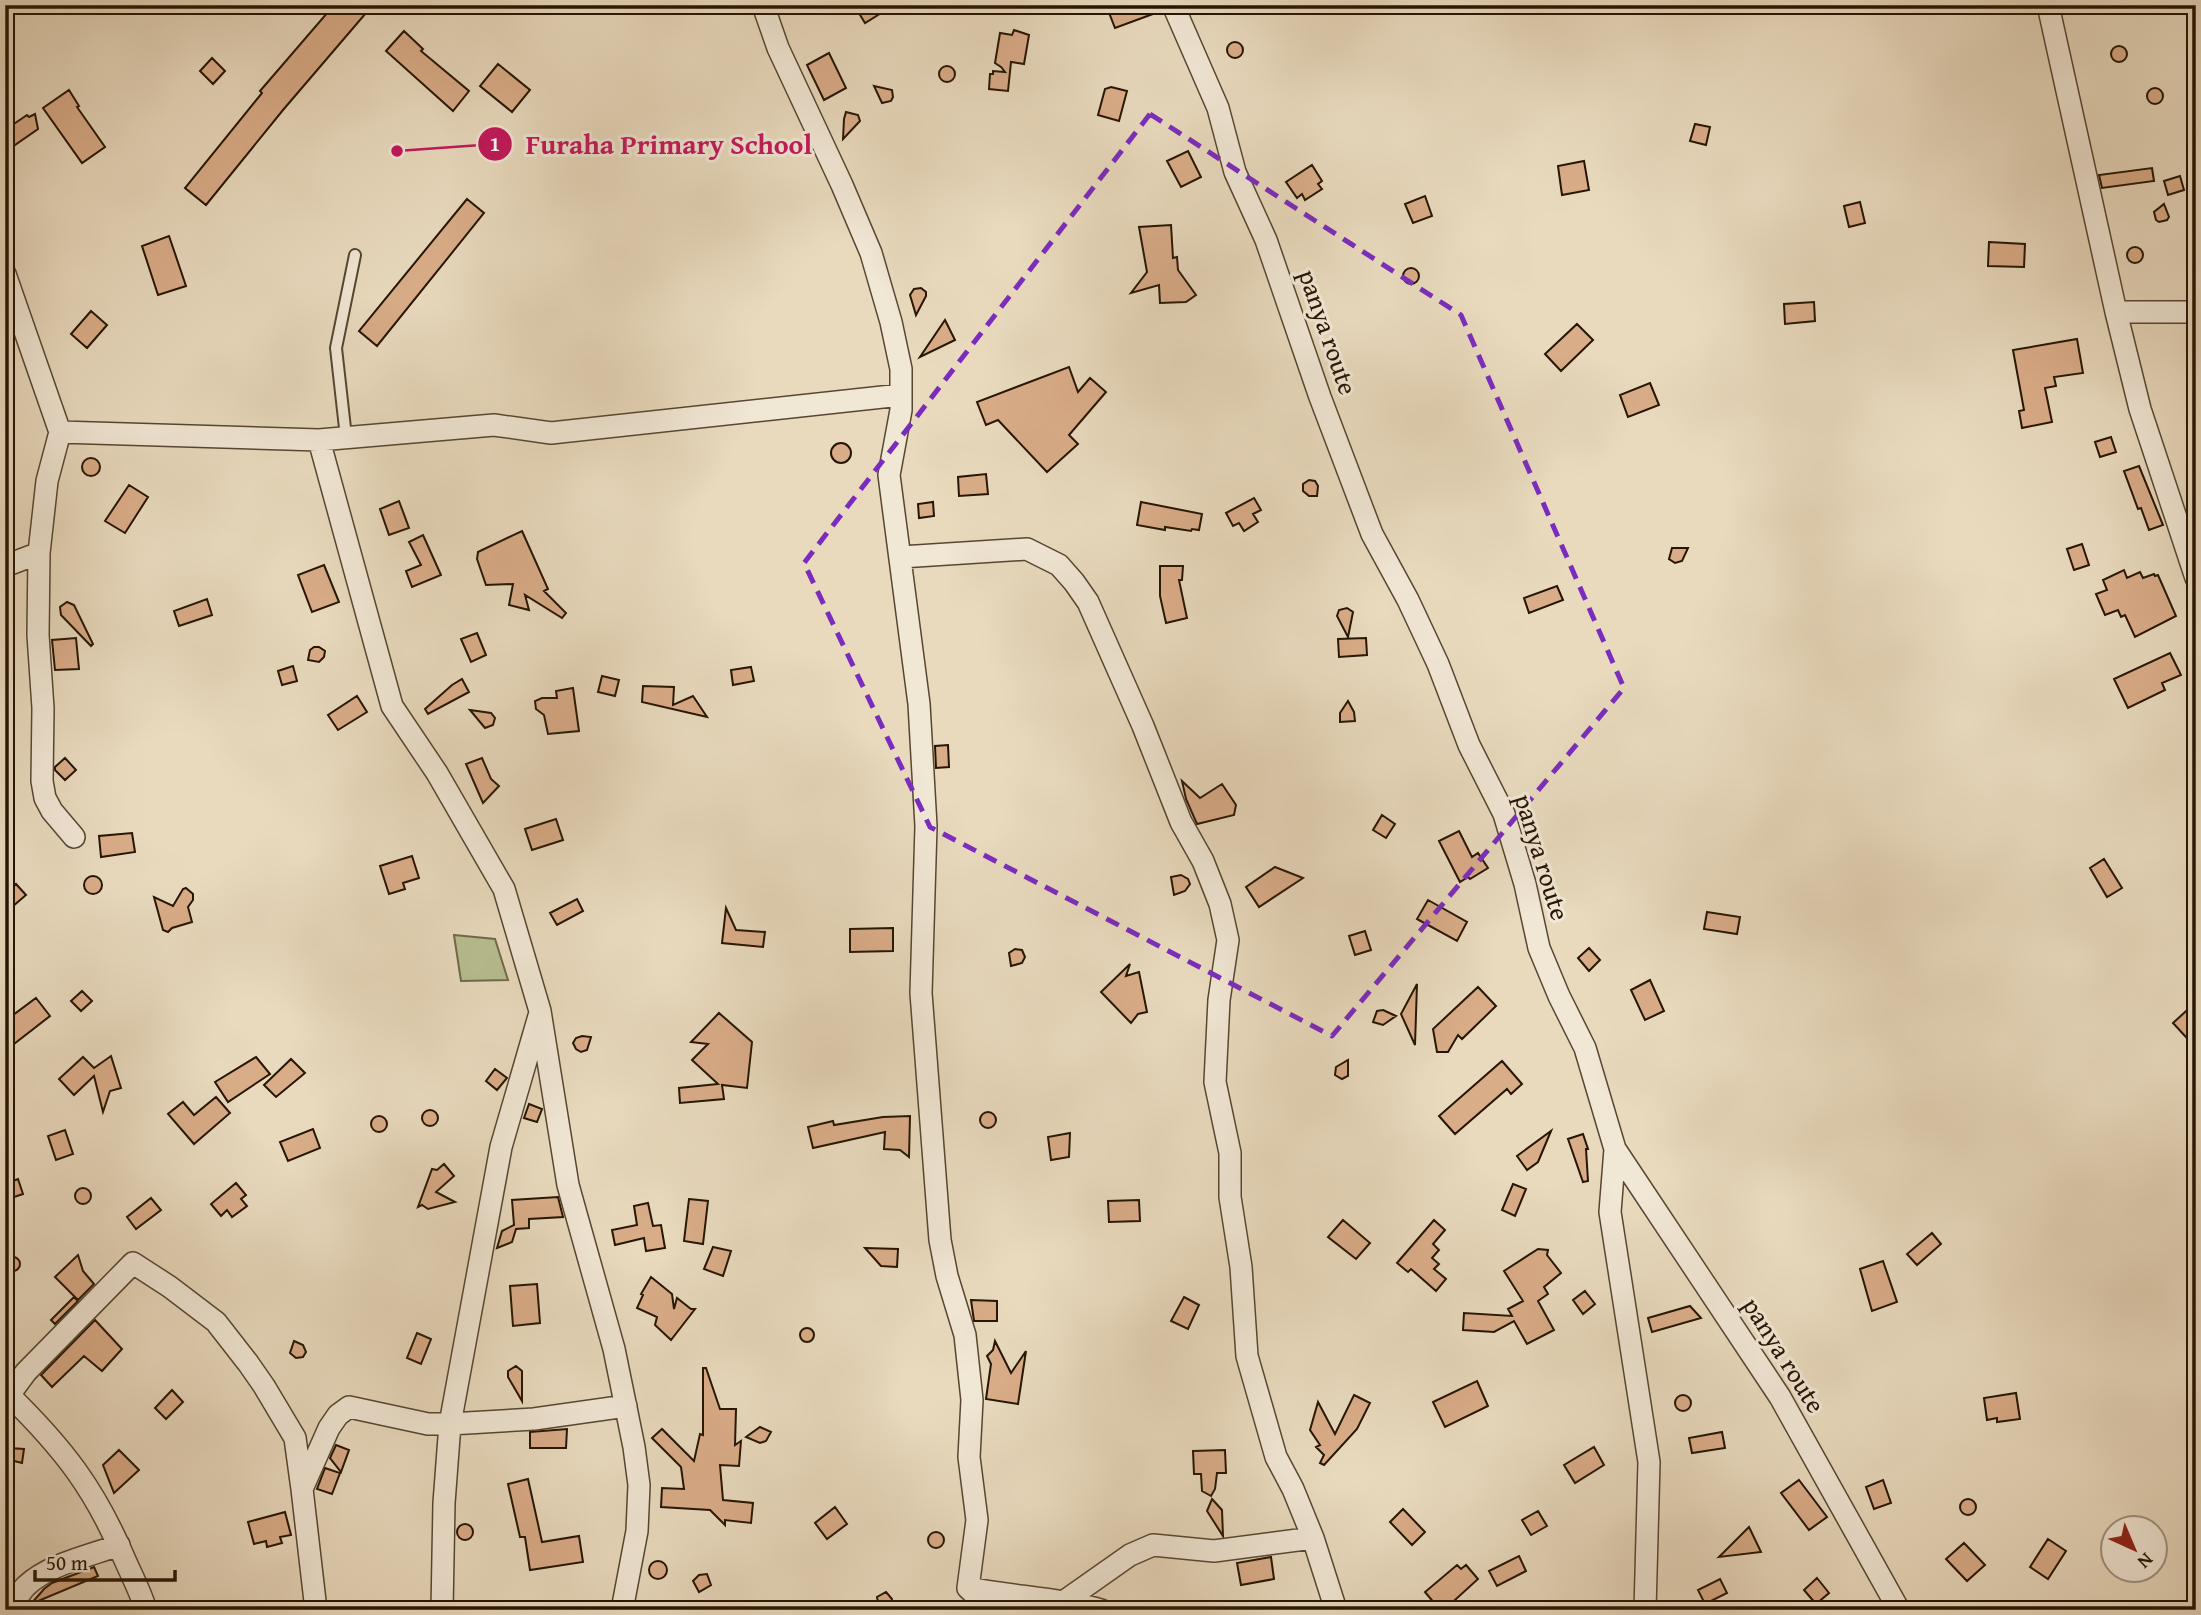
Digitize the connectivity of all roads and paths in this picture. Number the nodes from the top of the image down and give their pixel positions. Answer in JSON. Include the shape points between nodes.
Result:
{"nodes":[{"id":1,"x":763,"y":5,"type":"edge"},
{"id":2,"x":1173,"y":5,"type":"edge"},
{"id":3,"x":2048,"y":5,"type":"edge"},
{"id":4,"x":355,"y":255,"type":"dead end"},
{"id":5,"x":5,"y":274,"type":"edge"},
{"id":6,"x":2116,"y":312,"type":"junction"},
{"id":7,"x":2196,"y":312,"type":"edge"},
{"id":8,"x":901,"y":395,"type":"junction"},
{"id":9,"x":60,"y":432,"type":"junction"},
{"id":10,"x":346,"y":437,"type":"junction"},
{"id":11,"x":319,"y":440,"type":"junction"},
{"id":12,"x":39,"y":553,"type":"junction"},
{"id":13,"x":901,"y":557,"type":"junction"},
{"id":14,"x":5,"y":566,"type":"edge"},
{"id":15,"x":2196,"y":578,"type":"edge"},
{"id":16,"x":74,"y":837,"type":"dead end"},
{"id":17,"x":540,"y":1011,"type":"junction"},
{"id":18,"x":1615,"y":1149,"type":"junction"},
{"id":19,"x":7,"y":1396,"type":"edge"},
{"id":20,"x":626,"y":1406,"type":"junction"},
{"id":21,"x":450,"y":1424,"type":"junction"},
{"id":22,"x":302,"y":1489,"type":"junction"},
{"id":23,"x":1313,"y":1538,"type":"junction"},
{"id":24,"x":119,"y":1545,"type":"junction"},
{"id":25,"x":968,"y":1588,"type":"junction"},
{"id":26,"x":1066,"y":1600,"type":"junction"},
{"id":27,"x":10,"y":1610,"type":"edge"},
{"id":28,"x":146,"y":1610,"type":"edge"},
{"id":29,"x":316,"y":1610,"type":"edge"},
{"id":30,"x":442,"y":1610,"type":"edge"},
{"id":31,"x":622,"y":1610,"type":"edge"},
{"id":32,"x":991,"y":1610,"type":"edge"},
{"id":33,"x":1101,"y":1610,"type":"edge"},
{"id":34,"x":1336,"y":1610,"type":"edge"},
{"id":35,"x":1645,"y":1610,"type":"edge"},
{"id":36,"x":1899,"y":1610,"type":"edge"}],
"edges":[{"from":1,"to":8,"type":"street","via":[[871,253],[901,369]]},
{"from":2,"to":18,"type":"street","name":"panya route","via":[[1218,108],[1235,172],[1266,240],[1373,534],[1438,664],[1469,745],[1504,814],[1539,948],[1585,1048]]},
{"from":3,"to":6,"type":"street"},
{"from":4,"to":10,"type":"lane","via":[[336,348]]},
{"from":5,"to":9,"type":"street"},
{"from":6,"to":7,"type":"street"},
{"from":6,"to":15,"type":"street","via":[[2140,410]]},
{"from":8,"to":10,"type":"street","via":[[551,433],[494,425]]},
{"from":8,"to":13,"type":"street","via":[[889,475]]},
{"from":9,"to":11,"type":"street"},
{"from":9,"to":12,"type":"street","via":[[47,481]]},
{"from":10,"to":11,"type":"street"},
{"from":11,"to":17,"type":"street","via":[[392,706],[504,889]]},
{"from":12,"to":14,"type":"street"},
{"from":12,"to":16,"type":"street","via":[[41,781],[52,811]]},
{"from":13,"to":23,"type":"street","via":[[1027,549],[1059,565],[1088,602],[1181,822],[1203,861],[1220,904],[1227,940],[1215,1082],[1230,1153],[1230,1197],[1247,1356],[1276,1457]]},
{"from":13,"to":25,"type":"street","via":[[919,704],[926,826],[921,993],[940,1240],[965,1335],[972,1400],[969,1457],[977,1520]]},
{"from":17,"to":20,"type":"street","via":[[568,1185]]},
{"from":17,"to":21,"type":"street","via":[[501,1147]]},
{"from":18,"to":35,"type":"street","via":[[1610,1212],[1649,1462]]},
{"from":18,"to":36,"type":"street","name":"panya route","via":[[1780,1397]]},
{"from":19,"to":22,"type":"street","via":[[133,1263],[216,1322],[248,1363],[295,1438]]},
{"from":19,"to":24,"type":"street","via":[[67,1455],[89,1486]]},
{"from":20,"to":21,"type":"street","via":[[534,1419]]},
{"from":20,"to":31,"type":"street","via":[[639,1485],[637,1531]]},
{"from":21,"to":22,"type":"street","via":[[428,1424],[349,1407],[329,1427]]},
{"from":21,"to":30,"type":"street"},
{"from":22,"to":29,"type":"street"},
{"from":23,"to":26,"type":"street","via":[[1214,1551],[1153,1545]]},
{"from":23,"to":34,"type":"street"},
{"from":24,"to":27,"type":"street","via":[[36,1578]]},
{"from":24,"to":28,"type":"street"},
{"from":25,"to":26,"type":"street"},
{"from":25,"to":32,"type":"street"},
{"from":26,"to":33,"type":"street"}]}
